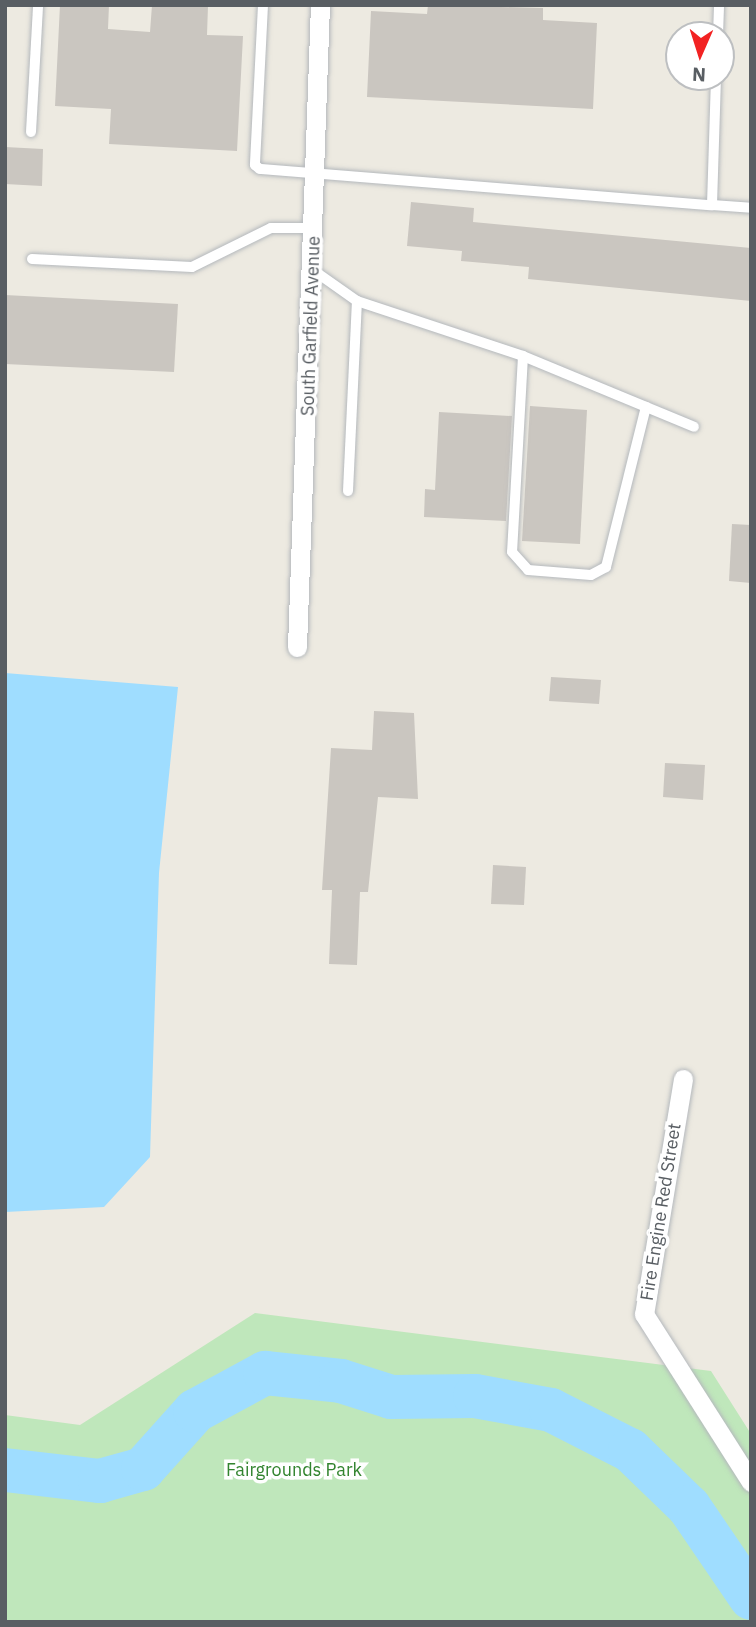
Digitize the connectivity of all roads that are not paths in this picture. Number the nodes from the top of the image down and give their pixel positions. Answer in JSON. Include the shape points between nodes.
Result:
{"nodes":[{"id":1,"x":38,"y":5,"type":"edge"},
{"id":2,"x":263,"y":5,"type":"edge"},
{"id":3,"x":320,"y":5,"type":"edge"},
{"id":4,"x":716,"y":91,"type":"edge"},
{"id":5,"x":31,"y":132,"type":"dead end"},
{"id":6,"x":312,"y":173,"type":"junction"},
{"id":7,"x":712,"y":205,"type":"junction"},
{"id":8,"x":751,"y":208,"type":"edge"},
{"id":9,"x":315,"y":228,"type":"junction"},
{"id":10,"x":32,"y":258,"type":"dead end"},
{"id":11,"x":313,"y":270,"type":"junction"},
{"id":12,"x":357,"y":301,"type":"junction"},
{"id":13,"x":523,"y":356,"type":"junction"},
{"id":14,"x":646,"y":407,"type":"junction"},
{"id":15,"x":694,"y":427,"type":"dead end"},
{"id":16,"x":348,"y":491,"type":"dead end"},
{"id":17,"x":297,"y":647,"type":"dead end"},
{"id":18,"x":682,"y":1079,"type":"dead end"},
{"id":19,"x":751,"y":1482,"type":"edge"}],
"edges":[{"from":1,"to":5,"type":"lane"},
{"from":2,"to":6,"type":"lane","via":[[255,166]]},
{"from":3,"to":6,"type":"street","name":"South Garfield Avenue"},
{"from":4,"to":7,"type":"lane"},
{"from":6,"to":7,"type":"lane"},
{"from":6,"to":9,"type":"street","name":"South Garfield Avenue"},
{"from":7,"to":8,"type":"lane"},
{"from":9,"to":10,"type":"lane","via":[[271,228],[191,267]]},
{"from":9,"to":11,"type":"street","name":"South Garfield Avenue"},
{"from":11,"to":12,"type":"lane"},
{"from":11,"to":17,"type":"street","name":"South Garfield Avenue"},
{"from":12,"to":13,"type":"lane"},
{"from":12,"to":16,"type":"lane"},
{"from":13,"to":14,"type":"lane"},
{"from":13,"to":14,"type":"lane","via":[[512,552],[528,570],[591,575],[606,567]]},
{"from":14,"to":15,"type":"lane"},
{"from":18,"to":19,"type":"street","name":"Fire Engine Red Street","via":[[644,1314]]}]}
